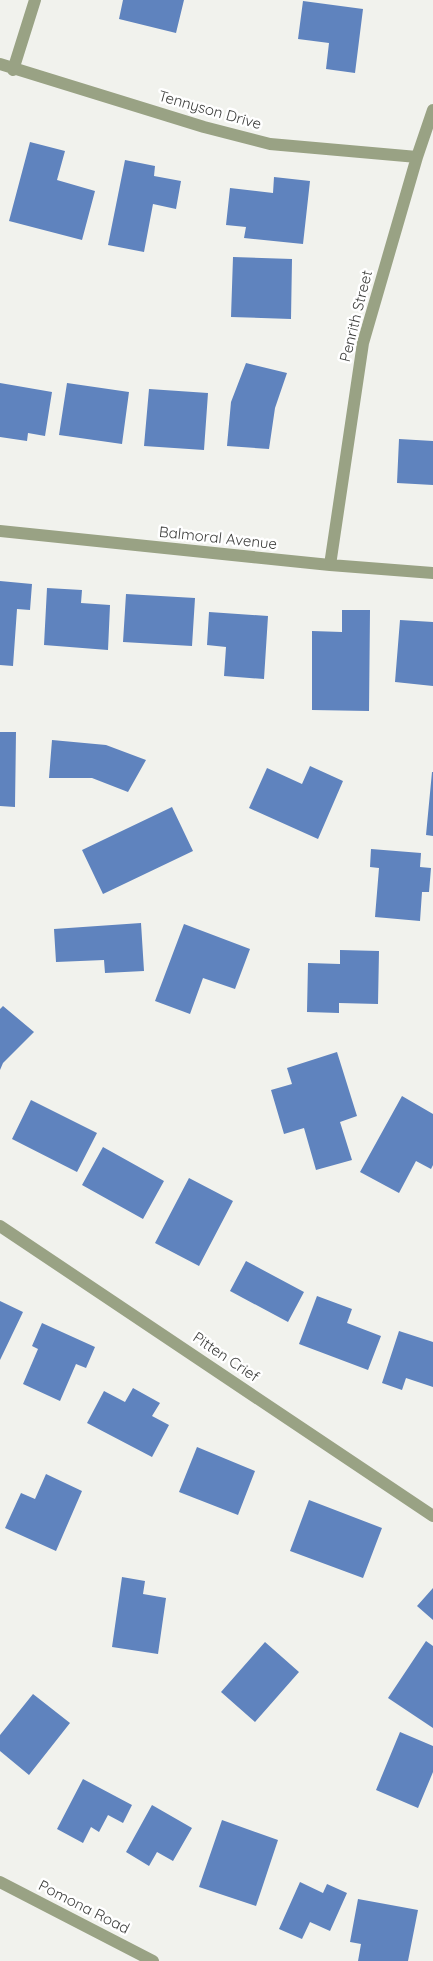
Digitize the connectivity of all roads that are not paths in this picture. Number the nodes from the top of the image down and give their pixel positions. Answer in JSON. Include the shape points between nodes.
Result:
{"nodes":[{"id":1,"x":35,"y":0,"type":"edge"},
{"id":2,"x":0,"y":64,"type":"edge"},
{"id":3,"x":13,"y":70,"type":"junction"},
{"id":4,"x":433,"y":110,"type":"edge"},
{"id":5,"x":417,"y":157,"type":"junction"},
{"id":6,"x":0,"y":531,"type":"edge"},
{"id":7,"x":330,"y":566,"type":"junction"},
{"id":8,"x":433,"y":574,"type":"edge"},
{"id":9,"x":0,"y":1226,"type":"edge"},
{"id":10,"x":433,"y":1516,"type":"edge"},
{"id":11,"x":0,"y":1882,"type":"edge"},
{"id":12,"x":153,"y":1961,"type":"edge"}],
"edges":[{"from":1,"to":3,"type":"street"},
{"from":2,"to":3,"type":"street","name":"Tennyson Drive"},
{"from":3,"to":5,"type":"street","name":"Tennyson Drive","via":[[270,144]]},
{"from":4,"to":5,"type":"street","name":"Penrith Street"},
{"from":5,"to":7,"type":"street","name":"Penrith Street","via":[[363,343]]},
{"from":6,"to":7,"type":"street","name":"Balmoral Avenue"},
{"from":7,"to":8,"type":"street","name":"Balmoral Avenue"},
{"from":9,"to":10,"type":"street","name":"Pitten Crief"},
{"from":11,"to":12,"type":"street","name":"Pomona Road"}]}
